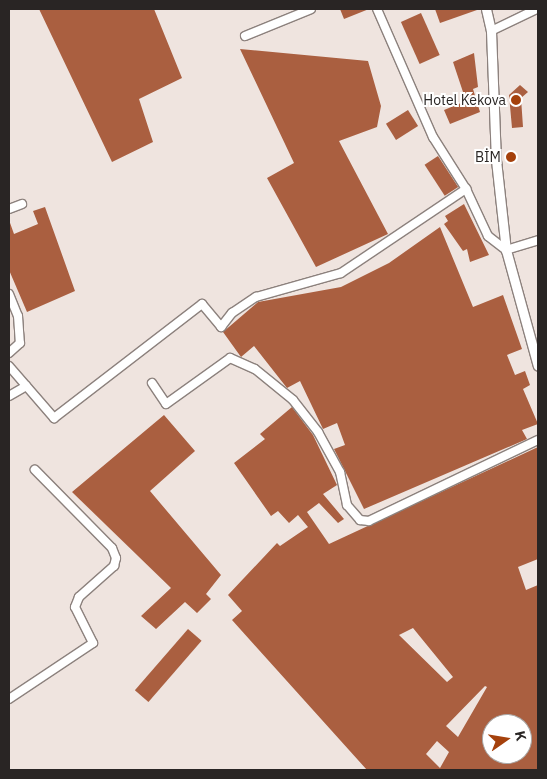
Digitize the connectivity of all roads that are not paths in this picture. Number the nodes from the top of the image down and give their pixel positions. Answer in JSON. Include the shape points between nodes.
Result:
{"nodes":[{"id":1,"x":311,"y":9,"type":"edge"},
{"id":2,"x":377,"y":9,"type":"edge"},
{"id":3,"x":486,"y":9,"type":"edge"},
{"id":4,"x":537,"y":9,"type":"edge"},
{"id":5,"x":491,"y":31,"type":"junction"},
{"id":6,"x":245,"y":36,"type":"dead end"},
{"id":7,"x":466,"y":188,"type":"junction"},
{"id":8,"x":22,"y":204,"type":"dead end"},
{"id":9,"x":9,"y":209,"type":"edge"},
{"id":10,"x":538,"y":240,"type":"edge"},
{"id":11,"x":506,"y":250,"type":"junction"},
{"id":12,"x":9,"y":294,"type":"edge"},
{"id":13,"x":9,"y":353,"type":"edge"},
{"id":14,"x":9,"y":366,"type":"edge"},
{"id":15,"x":538,"y":366,"type":"edge"},
{"id":16,"x":152,"y":383,"type":"dead end"},
{"id":17,"x":26,"y":386,"type":"junction"},
{"id":18,"x":9,"y":396,"type":"edge"},
{"id":19,"x":538,"y":440,"type":"edge"},
{"id":20,"x":35,"y":470,"type":"dead end"},
{"id":21,"x":9,"y":699,"type":"edge"}],
"edges":[{"from":1,"to":6,"type":"street"},
{"from":2,"to":7,"type":"street","via":[[433,137]]},
{"from":3,"to":5,"type":"street"},
{"from":4,"to":5,"type":"street"},
{"from":5,"to":11,"type":"street","via":[[496,160]]},
{"from":7,"to":11,"type":"street","via":[[488,236]]},
{"from":7,"to":17,"type":"street","via":[[341,273],[256,297],[232,313],[221,327],[202,304],[54,418]]},
{"from":8,"to":9,"type":"street"},
{"from":10,"to":11,"type":"street"},
{"from":11,"to":15,"type":"street"},
{"from":12,"to":13,"type":"street","via":[[18,316],[20,343]]},
{"from":14,"to":17,"type":"street"},
{"from":16,"to":19,"type":"street","via":[[166,404],[230,358],[255,369],[293,400],[318,432],[340,472],[347,505],[360,520],[369,521]]},
{"from":17,"to":18,"type":"street"},
{"from":20,"to":21,"type":"street","via":[[112,548],[116,558],[114,566],[79,597],[75,607],[76,616],[93,643]]}]}
